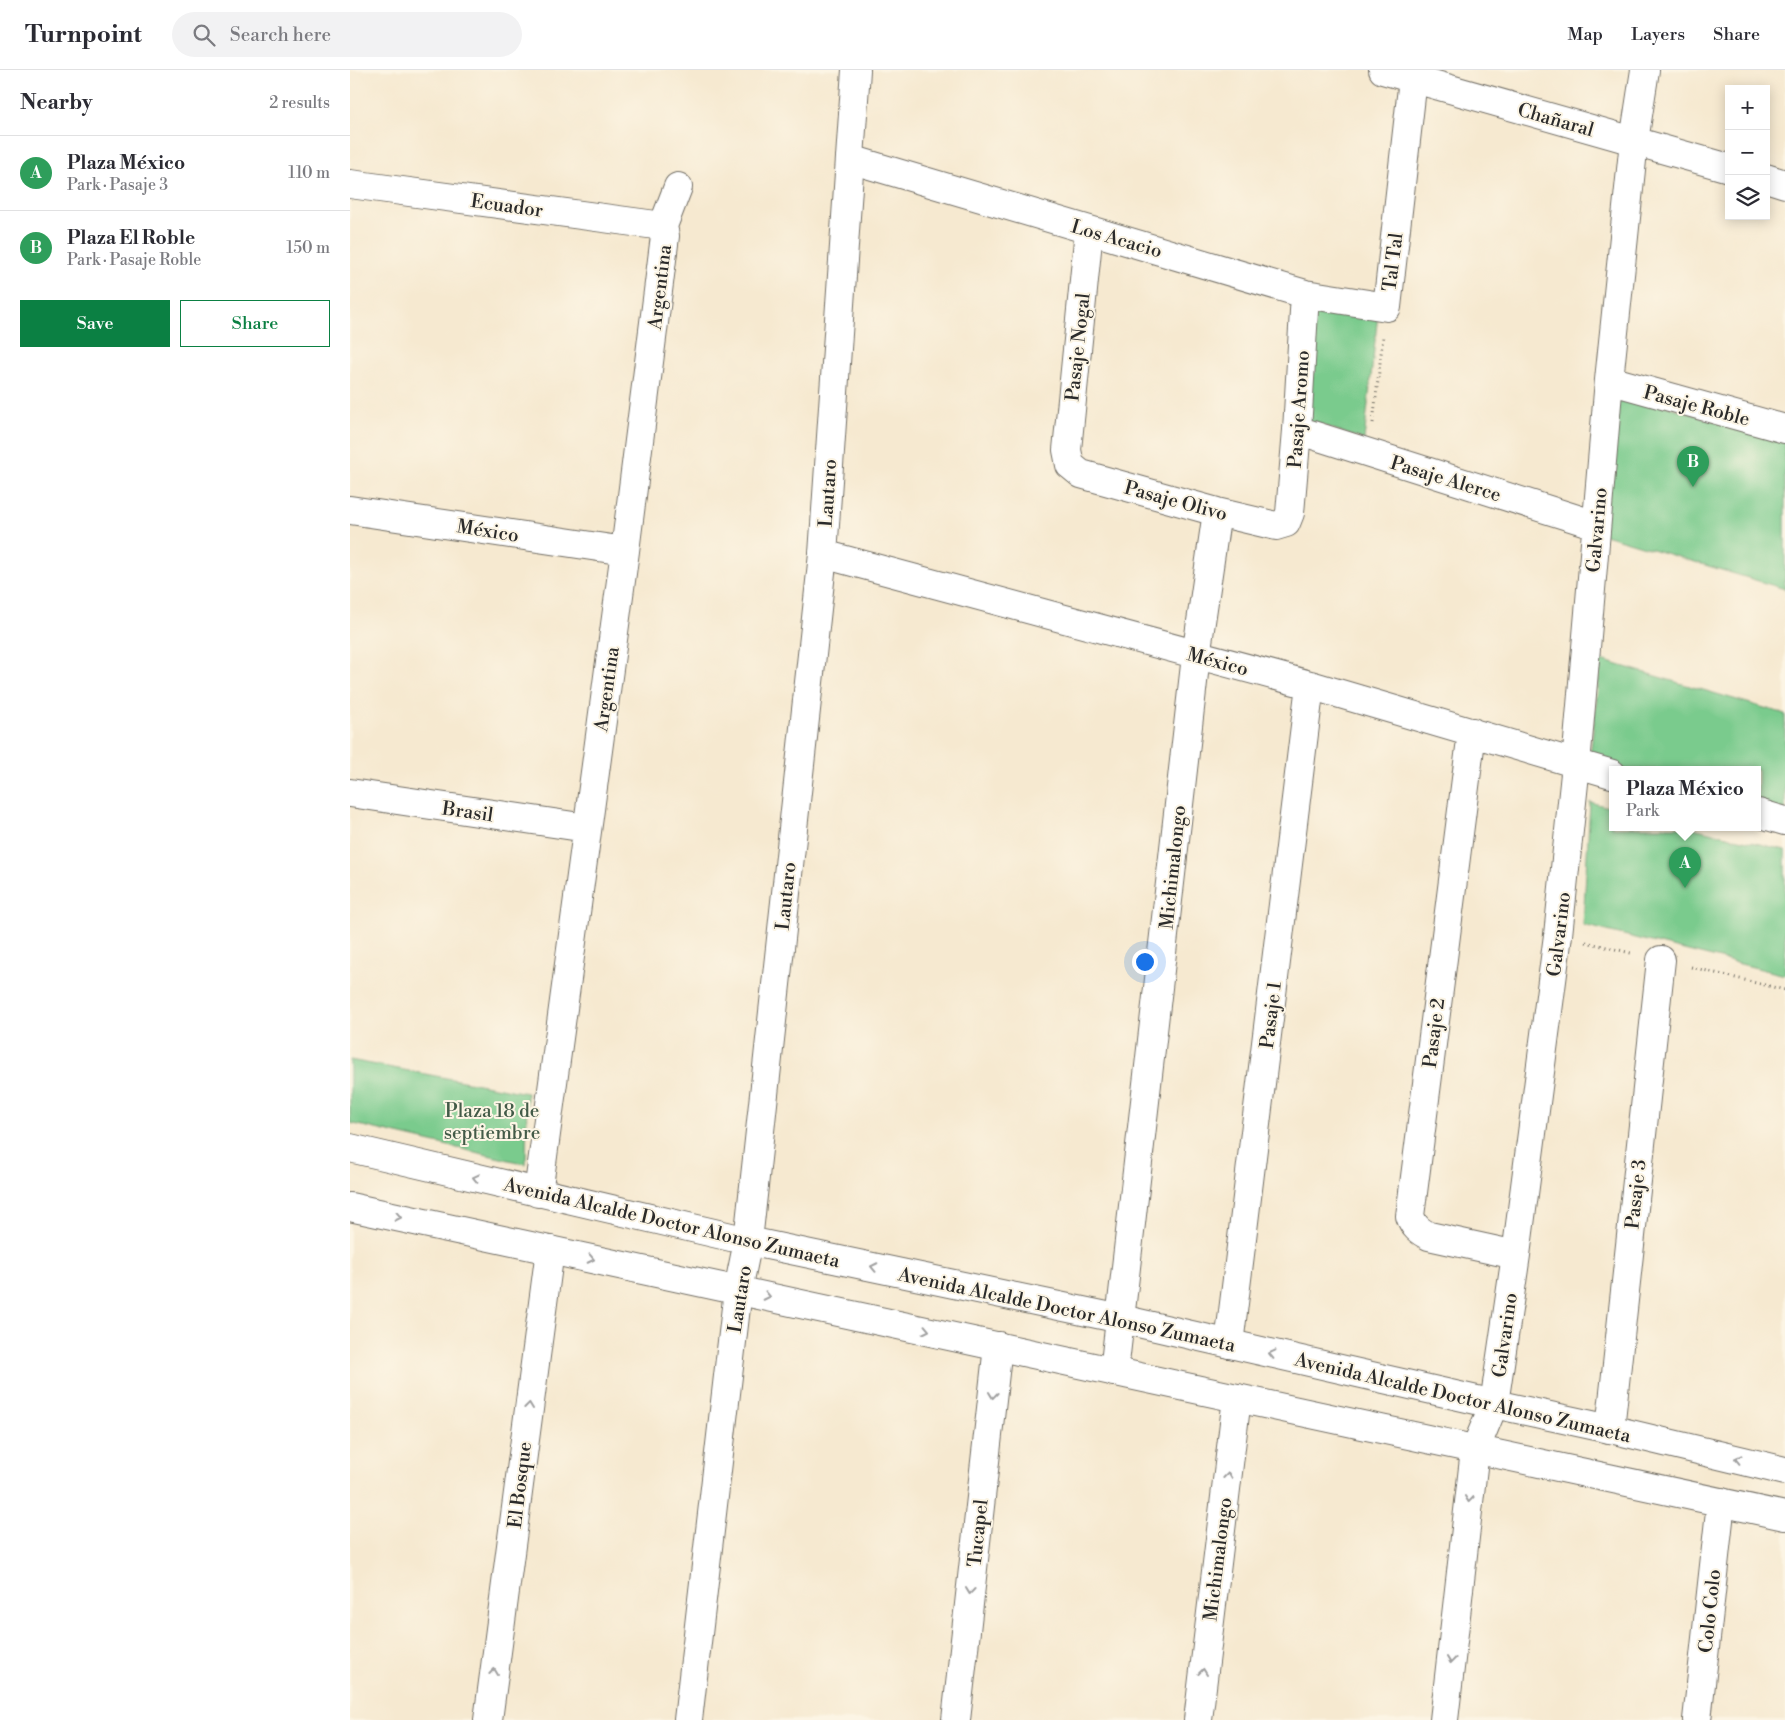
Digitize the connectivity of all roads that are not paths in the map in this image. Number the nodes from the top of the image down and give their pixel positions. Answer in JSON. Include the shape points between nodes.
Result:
{"nodes":[{"id":1,"x":856,"y":70,"type":"edge"},
{"id":2,"x":1383,"y":70,"type":"edge"},
{"id":3,"x":1645,"y":70,"type":"edge"},
{"id":4,"x":1414,"y":74,"type":"edge"},
{"id":5,"x":1634,"y":141,"type":"junction"},
{"id":6,"x":850,"y":159,"type":"junction"},
{"id":7,"x":1725,"y":167,"type":"edge"},
{"id":8,"x":1770,"y":179,"type":"edge"},
{"id":9,"x":350,"y":184,"type":"edge"},
{"id":10,"x":1785,"y":184,"type":"edge"},
{"id":11,"x":678,"y":187,"type":"dead end"},
{"id":12,"x":663,"y":226,"type":"junction"},
{"id":13,"x":1089,"y":230,"type":"junction"},
{"id":14,"x":1305,"y":294,"type":"junction"},
{"id":15,"x":1387,"y":307,"type":"joint"},
{"id":16,"x":1610,"y":380,"type":"junction"},
{"id":17,"x":1785,"y":429,"type":"edge"},
{"id":18,"x":1297,"y":430,"type":"junction"},
{"id":19,"x":1070,"y":464,"type":"joint"},
{"id":20,"x":350,"y":510,"type":"edge"},
{"id":21,"x":1217,"y":512,"type":"junction"},
{"id":22,"x":1286,"y":523,"type":"joint"},
{"id":23,"x":1596,"y":525,"type":"junction"},
{"id":24,"x":625,"y":551,"type":"junction"},
{"id":25,"x":822,"y":554,"type":"junction"},
{"id":26,"x":1196,"y":656,"type":"junction"},
{"id":27,"x":1310,"y":685,"type":"junction"},
{"id":28,"x":1472,"y":732,"type":"junction"},
{"id":29,"x":1576,"y":764,"type":"junction"},
{"id":30,"x":1609,"y":773,"type":"edge"},
{"id":31,"x":350,"y":793,"type":"edge"},
{"id":32,"x":1761,"y":814,"type":"edge"},
{"id":33,"x":1785,"y":820,"type":"edge"},
{"id":34,"x":587,"y":828,"type":"junction"},
{"id":35,"x":1661,"y":960,"type":"dead end"},
{"id":36,"x":350,"y":1148,"type":"edge"},
{"id":37,"x":538,"y":1193,"type":"junction"},
{"id":38,"x":350,"y":1207,"type":"edge"},
{"id":39,"x":748,"y":1241,"type":"junction"},
{"id":40,"x":550,"y":1250,"type":"junction"},
{"id":41,"x":1516,"y":1255,"type":"junction"},
{"id":42,"x":738,"y":1290,"type":"junction"},
{"id":43,"x":1121,"y":1319,"type":"junction"},
{"id":44,"x":1229,"y":1344,"type":"junction"},
{"id":45,"x":998,"y":1346,"type":"junction"},
{"id":46,"x":1114,"y":1372,"type":"junction"},
{"id":47,"x":1237,"y":1398,"type":"junction"},
{"id":48,"x":1494,"y":1404,"type":"junction"},
{"id":49,"x":1610,"y":1429,"type":"junction"},
{"id":50,"x":1475,"y":1450,"type":"junction"},
{"id":51,"x":1785,"y":1471,"type":"edge"},
{"id":52,"x":1721,"y":1502,"type":"junction"},
{"id":53,"x":1785,"y":1516,"type":"edge"},
{"id":54,"x":488,"y":1720,"type":"edge"},
{"id":55,"x":688,"y":1720,"type":"edge"},
{"id":56,"x":956,"y":1720,"type":"edge"},
{"id":57,"x":1198,"y":1720,"type":"edge"},
{"id":58,"x":1444,"y":1720,"type":"edge"},
{"id":59,"x":1697,"y":1720,"type":"edge"}],
"edges":[{"from":1,"to":6,"type":"street","name":"Lautaro"},
{"from":2,"to":4,"type":"street","name":"Chañaral"},
{"from":3,"to":5,"type":"street","name":"Galvarino"},
{"from":4,"to":5,"type":"street","name":"Chañaral"},
{"from":4,"to":15,"type":"street","name":"Tal Tal"},
{"from":5,"to":7,"type":"street","name":"Chañaral"},
{"from":5,"to":16,"type":"street","name":"Galvarino"},
{"from":6,"to":13,"type":"street","name":"Los Acacio"},
{"from":6,"to":25,"type":"street","name":"Lautaro"},
{"from":8,"to":10,"type":"street"},
{"from":9,"to":12,"type":"street","name":"Ecuador"},
{"from":11,"to":12,"type":"street","name":"Argentina"},
{"from":12,"to":24,"type":"street","name":"Argentina","via":[[665,236]]},
{"from":13,"to":14,"type":"street","name":"Los Acacio"},
{"from":13,"to":19,"type":"street","name":"Pasaje Nogal","via":[[1067,450]]},
{"from":14,"to":15,"type":"street","name":"Los Acacio"},
{"from":14,"to":18,"type":"street","name":"Pasaje Aromo"},
{"from":16,"to":17,"type":"street","name":"Pasaje Roble"},
{"from":16,"to":23,"type":"street","name":"Galvarino"},
{"from":18,"to":22,"type":"street","name":"Pasaje Aromo","via":[[1290,513]]},
{"from":18,"to":23,"type":"street","name":"Pasaje Alerce"},
{"from":19,"to":21,"type":"street","name":"Pasaje Olivo","via":[[1081,474]]},
{"from":20,"to":24,"type":"street","name":"México"},
{"from":21,"to":22,"type":"street","name":"Pasaje Olivo","via":[[1276,526]]},
{"from":21,"to":26,"type":"street","name":"Michimalongo"},
{"from":23,"to":29,"type":"street","name":"Galvarino"},
{"from":24,"to":34,"type":"street","name":"Argentina"},
{"from":25,"to":26,"type":"street","name":"México"},
{"from":25,"to":39,"type":"street","name":"Lautaro"},
{"from":26,"to":27,"type":"street","name":"México"},
{"from":26,"to":43,"type":"street","name":"Michimalongo"},
{"from":27,"to":28,"type":"street","name":"México"},
{"from":27,"to":44,"type":"street","name":"Pasaje 1"},
{"from":28,"to":29,"type":"street","name":"México"},
{"from":28,"to":41,"type":"street","name":"Pasaje 2","via":[[1410,1216],[1413,1225],[1429,1236]]},
{"from":29,"to":30,"type":"street","name":"México"},
{"from":29,"to":41,"type":"street","name":"Galvarino","via":[[1558,935]]},
{"from":31,"to":34,"type":"street","name":"Brasil"},
{"from":32,"to":33,"type":"street"},
{"from":34,"to":37,"type":"street","name":"Argentina"},
{"from":35,"to":49,"type":"street","name":"Pasaje 3"},
{"from":37,"to":36,"type":"street","name":"Avenida Alcalde Doctor Alonso Zumaeta","one_way":true},
{"from":37,"to":39,"type":"street","name":"Avenida Alcalde Doctor Alonso Zumaeta"},
{"from":38,"to":40,"type":"street","one_way":true},
{"from":39,"to":42,"type":"street","name":"Lautaro"},
{"from":43,"to":39,"type":"street","name":"Avenida Alcalde Doctor Alonso Zumaeta","one_way":true},
{"from":40,"to":42,"type":"street","one_way":true},
{"from":54,"to":40,"type":"street","name":"El Bosque","one_way":true},
{"from":41,"to":48,"type":"street","name":"Galvarino"},
{"from":42,"to":45,"type":"street","one_way":true},
{"from":42,"to":55,"type":"street","name":"Lautaro"},
{"from":43,"to":44,"type":"street","name":"Avenida Alcalde Doctor Alonso Zumaeta"},
{"from":43,"to":46,"type":"street","name":"Michimalongo"},
{"from":48,"to":44,"type":"street","name":"Avenida Alcalde Doctor Alonso Zumaeta","one_way":true},
{"from":45,"to":46,"type":"street"},
{"from":45,"to":56,"type":"street","name":"Tucapel","one_way":true},
{"from":46,"to":47,"type":"street"},
{"from":47,"to":50,"type":"street"},
{"from":57,"to":47,"type":"street","name":"Michimalongo","one_way":true},
{"from":48,"to":49,"type":"street","name":"Avenida Alcalde Doctor Alonso Zumaeta"},
{"from":48,"to":50,"type":"street","name":"Galvarino"},
{"from":51,"to":49,"type":"street","name":"Avenida Alcalde Doctor Alonso Zumaeta","one_way":true},
{"from":50,"to":52,"type":"street"},
{"from":50,"to":58,"type":"street","name":"Galvarino","one_way":true},
{"from":52,"to":53,"type":"street"},
{"from":52,"to":59,"type":"street","name":"Colo Colo"}]}
